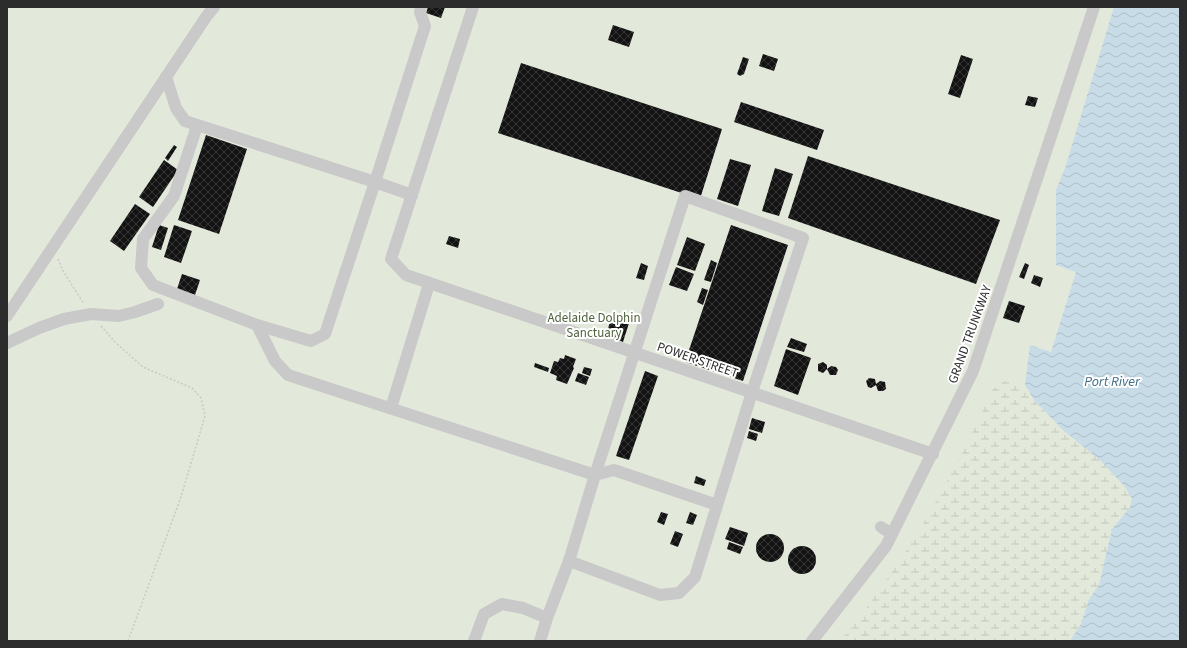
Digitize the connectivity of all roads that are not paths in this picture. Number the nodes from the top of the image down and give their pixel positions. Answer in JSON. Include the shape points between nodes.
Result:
{"nodes":[{"id":1,"x":214,"y":7,"type":"edge"},
{"id":2,"x":421,"y":7,"type":"edge"},
{"id":3,"x":474,"y":7,"type":"edge"},
{"id":4,"x":1094,"y":7,"type":"edge"},
{"id":5,"x":166,"y":77,"type":"junction"},
{"id":6,"x":197,"y":126,"type":"junction"},
{"id":7,"x":375,"y":182,"type":"junction"},
{"id":8,"x":412,"y":194,"type":"junction"},
{"id":9,"x":430,"y":284,"type":"junction"},
{"id":10,"x":158,"y":304,"type":"dead end"},
{"id":11,"x":7,"y":316,"type":"edge"},
{"id":12,"x":257,"y":325,"type":"junction"},
{"id":13,"x":7,"y":343,"type":"edge"},
{"id":14,"x":635,"y":352,"type":"junction"},
{"id":15,"x":752,"y":392,"type":"junction"},
{"id":16,"x":391,"y":408,"type":"junction"},
{"id":17,"x":933,"y":454,"type":"junction"},
{"id":18,"x":595,"y":475,"type":"junction"},
{"id":19,"x":717,"y":505,"type":"junction"},
{"id":20,"x":881,"y":527,"type":"dead end"},
{"id":21,"x":892,"y":534,"type":"junction"},
{"id":22,"x":568,"y":561,"type":"junction"},
{"id":23,"x":547,"y":618,"type":"junction"},
{"id":24,"x":474,"y":641,"type":"edge"},
{"id":25,"x":540,"y":641,"type":"edge"},
{"id":26,"x":812,"y":641,"type":"edge"}],
"edges":[{"from":1,"to":5,"type":"lane"},
{"from":2,"to":7,"type":"lane","via":[[420,12],[425,26]]},
{"from":3,"to":8,"type":"lane"},
{"from":4,"to":17,"type":"lane","name":"GRAND TRUNKWAY","via":[[973,371]]},
{"from":5,"to":6,"type":"lane","via":[[176,108],[185,121]]},
{"from":5,"to":11,"type":"lane"},
{"from":6,"to":7,"type":"lane"},
{"from":6,"to":12,"type":"lane","via":[[174,196],[143,239],[141,268],[153,285]]},
{"from":7,"to":8,"type":"lane"},
{"from":7,"to":12,"type":"lane","via":[[325,334],[311,341]]},
{"from":8,"to":9,"type":"lane","name":"POWER STREET","via":[[391,259],[406,275]]},
{"from":9,"to":14,"type":"lane","name":"POWER STREET"},
{"from":9,"to":16,"type":"lane"},
{"from":10,"to":13,"type":"lane","via":[[119,316],[91,314],[64,319]]},
{"from":12,"to":16,"type":"lane","via":[[275,361],[288,375]]},
{"from":14,"to":15,"type":"lane","name":"POWER STREET"},
{"from":14,"to":15,"type":"lane","via":[[685,196],[803,238]]},
{"from":14,"to":18,"type":"lane"},
{"from":15,"to":17,"type":"lane","name":"POWER STREET"},
{"from":15,"to":19,"type":"lane"},
{"from":16,"to":18,"type":"lane"},
{"from":17,"to":21,"type":"lane","name":"GRAND TRUNKWAY","via":[[908,491]]},
{"from":18,"to":19,"type":"lane","via":[[614,470]]},
{"from":18,"to":22,"type":"lane"},
{"from":19,"to":22,"type":"lane","via":[[695,577],[679,593],[660,595]]},
{"from":20,"to":21,"type":"lane"},
{"from":21,"to":26,"type":"lane","name":"GRAND TRUNKWAY","via":[[886,546]]},
{"from":22,"to":23,"type":"lane"},
{"from":23,"to":24,"type":"lane","via":[[523,608],[502,604],[484,614]]},
{"from":23,"to":25,"type":"lane"}]}
